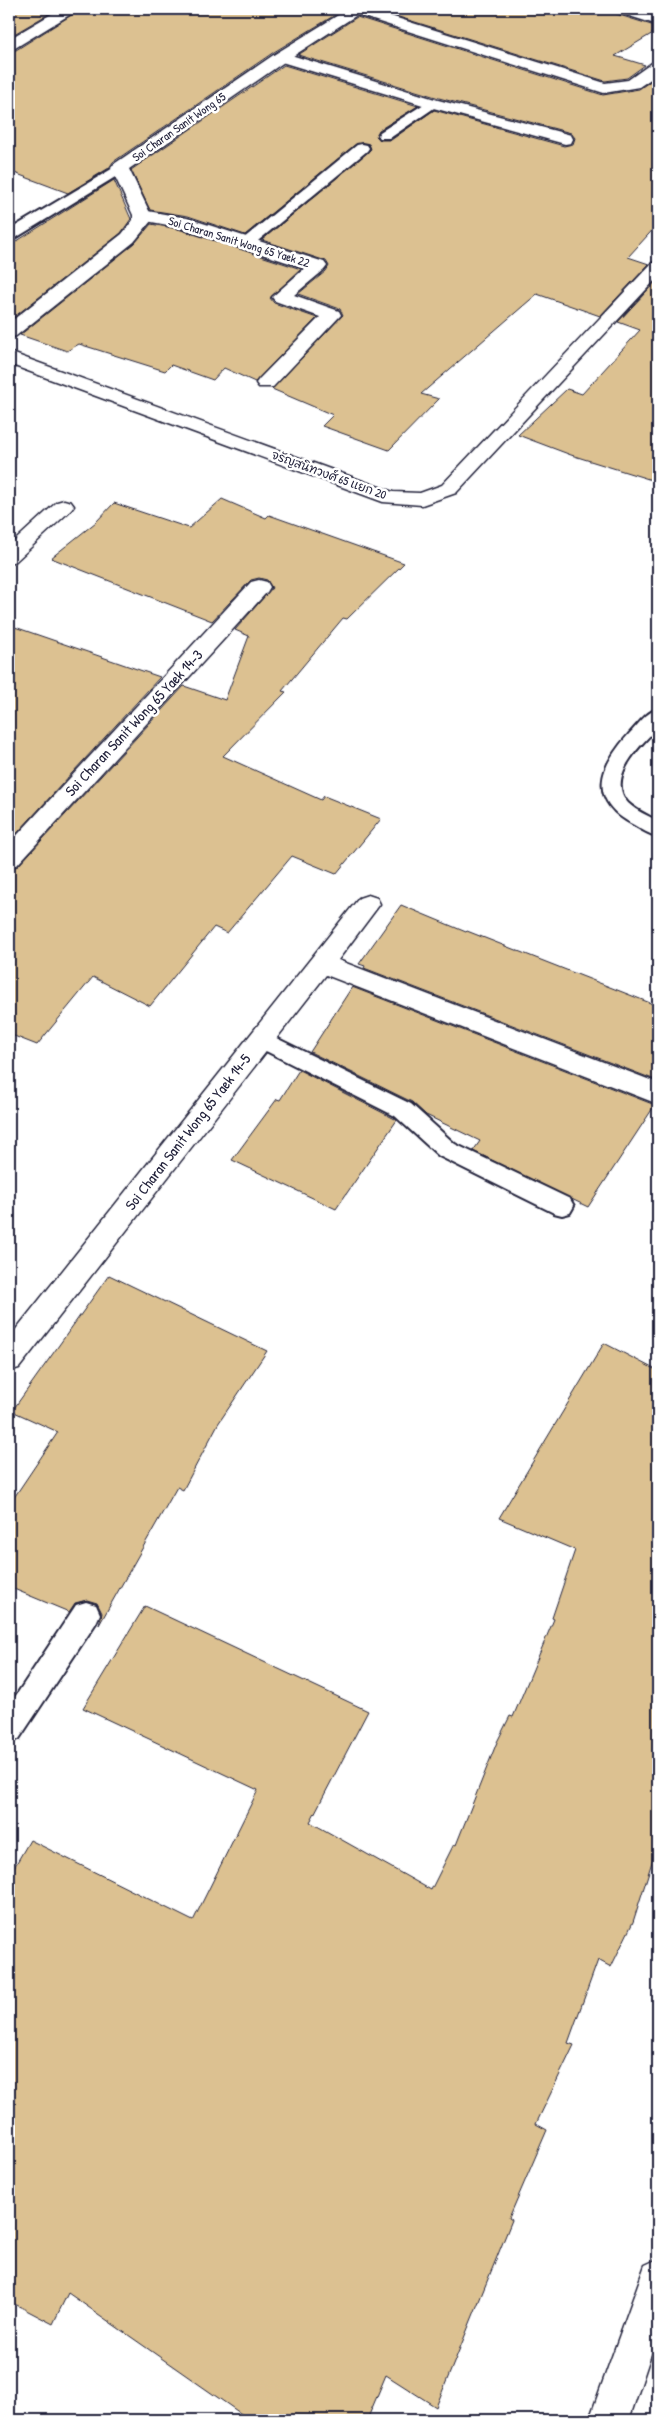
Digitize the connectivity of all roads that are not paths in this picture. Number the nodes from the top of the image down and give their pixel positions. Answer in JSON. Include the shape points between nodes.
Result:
{"nodes":[{"id":1,"x":70,"y":9,"type":"edge"},
{"id":2,"x":357,"y":9,"type":"edge"},
{"id":3,"x":622,"y":9,"type":"edge"},
{"id":4,"x":658,"y":20,"type":"edge"},
{"id":5,"x":9,"y":45,"type":"edge"},
{"id":6,"x":280,"y":57,"type":"junction"},
{"id":7,"x":658,"y":66,"type":"edge"},
{"id":8,"x":432,"y":103,"type":"junction"},
{"id":9,"x":385,"y":135,"type":"dead end"},
{"id":10,"x":565,"y":140,"type":"dead end"},
{"id":11,"x":362,"y":148,"type":"dead end"},
{"id":12,"x":120,"y":168,"type":"junction"},
{"id":13,"x":142,"y":215,"type":"junction"},
{"id":14,"x":9,"y":236,"type":"edge"},
{"id":15,"x":248,"y":242,"type":"junction"},
{"id":16,"x":658,"y":268,"type":"edge"},
{"id":17,"x":9,"y":332,"type":"edge"},
{"id":18,"x":9,"y":358,"type":"edge"},
{"id":19,"x":266,"y":383,"type":"dead end"},
{"id":20,"x":64,"y":506,"type":"dead end"},
{"id":21,"x":9,"y":557,"type":"edge"},
{"id":22,"x":259,"y":587,"type":"dead end"},
{"id":23,"x":658,"y":715,"type":"edge"},
{"id":24,"x":658,"y":830,"type":"edge"},
{"id":25,"x":9,"y":860,"type":"edge"},
{"id":26,"x":368,"y":904,"type":"dead end"},
{"id":27,"x":322,"y":963,"type":"junction"},
{"id":28,"x":262,"y":1039,"type":"junction"},
{"id":29,"x":658,"y":1094,"type":"edge"},
{"id":30,"x":562,"y":1206,"type":"dead end"},
{"id":31,"x":9,"y":1359,"type":"edge"},
{"id":32,"x":86,"y":1614,"type":"dead end"},
{"id":33,"x":9,"y":1730,"type":"edge"},
{"id":34,"x":658,"y":2278,"type":"edge"},
{"id":35,"x":609,"y":2420,"type":"edge"}],
"edges":[{"from":1,"to":5,"type":"street"},
{"from":2,"to":6,"type":"street","name":"Soi Charan Sanit Wong 65"},
{"from":2,"to":7,"type":"street","via":[[604,88],[640,82]]},
{"from":3,"to":4,"type":"street"},
{"from":6,"to":8,"type":"street"},
{"from":6,"to":12,"type":"street","name":"Soi Charan Sanit Wong 65"},
{"from":8,"to":9,"type":"lane"},
{"from":8,"to":10,"type":"street"},
{"from":11,"to":15,"type":"lane"},
{"from":12,"to":13,"type":"street","name":"Soi Charan Sanit Wong 65"},
{"from":12,"to":14,"type":"lane"},
{"from":13,"to":15,"type":"street","name":"Soi Charan Sanit Wong 65 Yaek 22","via":[[182,222]]},
{"from":13,"to":17,"type":"street","via":[[142,221],[128,238]]},
{"from":15,"to":19,"type":"street","name":"Soi Charan Sanit Wong 65 Yaek 22","via":[[318,266],[280,297],[332,315]]},
{"from":16,"to":18,"type":"street","name":"จรัญสนิทวงศ์ 65 แยก 20","via":[[449,489],[422,499],[390,498]]},
{"from":20,"to":21,"type":"street"},
{"from":22,"to":25,"type":"street","name":"Soi Charan Sanit Wong 65 Yaek 14-3"},
{"from":23,"to":24,"type":"lane","via":[[613,766],[610,787],[619,806]]},
{"from":26,"to":27,"type":"street","name":"Soi Charan Sanit Wong 65 Yaek 14-5"},
{"from":27,"to":28,"type":"street","name":"Soi Charan Sanit Wong 65 Yaek 14-5"},
{"from":27,"to":29,"type":"street"},
{"from":28,"to":30,"type":"lane","via":[[403,1110],[447,1150]]},
{"from":28,"to":31,"type":"street","name":"Soi Charan Sanit Wong 65 Yaek 14-5"},
{"from":32,"to":33,"type":"lane"},
{"from":34,"to":35,"type":"street"}]}
